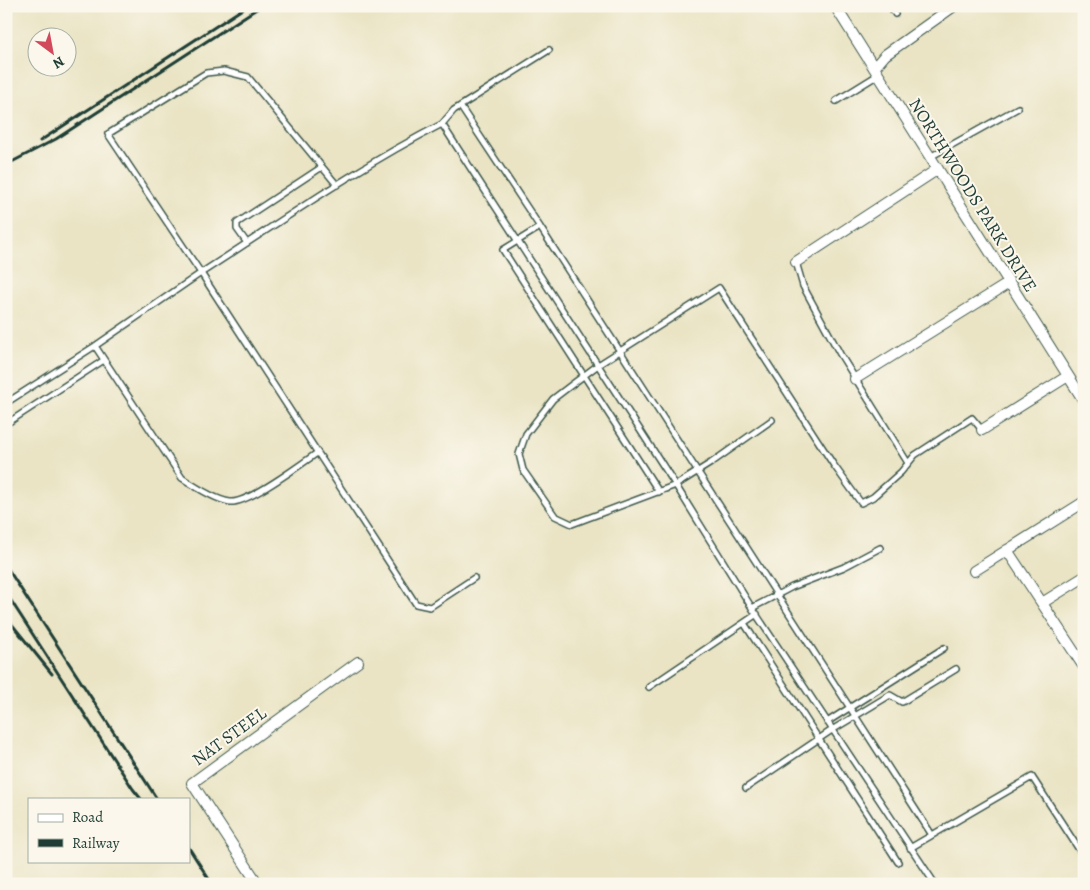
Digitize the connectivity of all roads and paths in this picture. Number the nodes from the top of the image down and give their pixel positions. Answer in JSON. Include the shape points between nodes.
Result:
{"nodes":[{"id":1,"x":835,"y":6,"type":"edge"},
{"id":2,"x":890,"y":6,"type":"edge"},
{"id":3,"x":954,"y":6,"type":"edge"},
{"id":4,"x":895,"y":14,"type":"dead end"},
{"id":5,"x":549,"y":50,"type":"dead end"},
{"id":6,"x":876,"y":71,"type":"junction"},
{"id":7,"x":836,"y":101,"type":"dead end"},
{"id":8,"x":460,"y":106,"type":"junction"},
{"id":9,"x":1018,"y":108,"type":"dead end"},
{"id":10,"x":442,"y":124,"type":"junction"},
{"id":11,"x":930,"y":157,"type":"junction"},
{"id":12,"x":322,"y":167,"type":"junction"},
{"id":13,"x":938,"y":170,"type":"junction"},
{"id":14,"x":337,"y":185,"type":"junction"},
{"id":15,"x":540,"y":227,"type":"junction"},
{"id":16,"x":518,"y":241,"type":"junction"},
{"id":17,"x":247,"y":243,"type":"junction"},
{"id":18,"x":796,"y":262,"type":"joint"},
{"id":19,"x":201,"y":273,"type":"junction"},
{"id":20,"x":1010,"y":283,"type":"junction"},
{"id":21,"x":95,"y":346,"type":"junction"},
{"id":22,"x":619,"y":351,"type":"junction"},
{"id":23,"x":104,"y":360,"type":"junction"},
{"id":24,"x":598,"y":364,"type":"junction"},
{"id":25,"x":584,"y":375,"type":"junction"},
{"id":26,"x":1068,"y":376,"type":"junction"},
{"id":27,"x":855,"y":379,"type":"junction"},
{"id":28,"x":1084,"y":401,"type":"edge"},
{"id":29,"x":6,"y":403,"type":"edge"},
{"id":30,"x":772,"y":420,"type":"dead end"},
{"id":31,"x":6,"y":424,"type":"edge"},
{"id":32,"x":982,"y":430,"type":"joint"},
{"id":33,"x":317,"y":453,"type":"junction"},
{"id":34,"x":908,"y":463,"type":"junction"},
{"id":35,"x":698,"y":472,"type":"junction"},
{"id":36,"x":676,"y":485,"type":"junction"},
{"id":37,"x":659,"y":492,"type":"junction"},
{"id":38,"x":1084,"y":502,"type":"edge"},
{"id":39,"x":880,"y":548,"type":"dead end"},
{"id":40,"x":1007,"y":550,"type":"junction"},
{"id":41,"x":974,"y":571,"type":"dead end"},
{"id":42,"x":1084,"y":577,"type":"edge"},
{"id":43,"x":474,"y":578,"type":"dead end"},
{"id":44,"x":777,"y":595,"type":"junction"},
{"id":45,"x":1042,"y":604,"type":"junction"},
{"id":46,"x":752,"y":608,"type":"junction"},
{"id":47,"x":756,"y":614,"type":"junction"},
{"id":48,"x":744,"y":623,"type":"junction"},
{"id":49,"x":944,"y":648,"type":"dead end"},
{"id":50,"x":358,"y":662,"type":"dead end"},
{"id":51,"x":1084,"y":667,"type":"edge"},
{"id":52,"x":956,"y":669,"type":"dead end"},
{"id":53,"x":649,"y":688,"type":"dead end"},
{"id":54,"x":850,"y":707,"type":"junction"},
{"id":55,"x":855,"y":716,"type":"junction"},
{"id":56,"x":827,"y":722,"type":"junction"},
{"id":57,"x":832,"y":730,"type":"junction"},
{"id":58,"x":819,"y":738,"type":"junction"},
{"id":59,"x":746,"y":788,"type":"dead end"},
{"id":60,"x":932,"y":835,"type":"junction"},
{"id":61,"x":910,"y":848,"type":"junction"},
{"id":62,"x":1084,"y":857,"type":"edge"},
{"id":63,"x":898,"y":862,"type":"dead end"},
{"id":64,"x":258,"y":884,"type":"edge"},
{"id":65,"x":935,"y":884,"type":"edge"}],
"edges":[{"from":1,"to":6,"type":"street","name":"NORTHWOODS PARK DRIVE"},
{"from":2,"to":4,"type":"lane"},
{"from":3,"to":6,"type":"street","via":[[885,55]]},
{"from":5,"to":8,"type":"lane"},
{"from":6,"to":7,"type":"lane"},
{"from":6,"to":11,"type":"street","name":"NORTHWOODS PARK DRIVE"},
{"from":8,"to":10,"type":"lane"},
{"from":8,"to":15,"type":"lane"},
{"from":9,"to":11,"type":"lane"},
{"from":10,"to":14,"type":"lane","via":[[394,148]]},
{"from":10,"to":16,"type":"lane"},
{"from":11,"to":13,"type":"street","name":"NORTHWOODS PARK DRIVE"},
{"from":12,"to":14,"type":"lane"},
{"from":12,"to":17,"type":"lane","via":[[237,223],[236,229]]},
{"from":12,"to":19,"type":"lane","via":[[248,77],[224,71],[206,73],[108,134]]},
{"from":13,"to":18,"type":"street"},
{"from":13,"to":20,"type":"street","name":"NORTHWOODS PARK DRIVE"},
{"from":14,"to":17,"type":"lane"},
{"from":15,"to":16,"type":"lane"},
{"from":15,"to":22,"type":"lane"},
{"from":16,"to":24,"type":"lane"},
{"from":16,"to":25,"type":"lane","via":[[503,250]]},
{"from":17,"to":19,"type":"lane"},
{"from":18,"to":27,"type":"lane","via":[[802,286]]},
{"from":19,"to":21,"type":"lane"},
{"from":19,"to":33,"type":"lane"},
{"from":20,"to":26,"type":"street","name":"NORTHWOODS PARK DRIVE"},
{"from":20,"to":27,"type":"street"},
{"from":21,"to":23,"type":"lane"},
{"from":21,"to":29,"type":"lane"},
{"from":22,"to":24,"type":"lane"},
{"from":22,"to":34,"type":"lane","via":[[719,288],[861,503],[873,497]]},
{"from":22,"to":35,"type":"lane"},
{"from":23,"to":31,"type":"lane"},
{"from":23,"to":33,"type":"lane","via":[[182,478],[221,499],[230,502],[242,500]]},
{"from":24,"to":25,"type":"lane"},
{"from":24,"to":36,"type":"lane"},
{"from":25,"to":37,"type":"lane"},
{"from":25,"to":37,"type":"lane","via":[[553,399],[526,434],[519,454],[523,470],[555,516],[572,524]]},
{"from":26,"to":28,"type":"street","name":"NORTHWOODS PARK DRIVE"},
{"from":26,"to":32,"type":"street"},
{"from":27,"to":34,"type":"lane"},
{"from":30,"to":35,"type":"lane"},
{"from":32,"to":34,"type":"lane","via":[[972,418],[915,455]]},
{"from":33,"to":43,"type":"lane","via":[[416,604],[430,607]]},
{"from":35,"to":36,"type":"lane"},
{"from":35,"to":44,"type":"lane"},
{"from":36,"to":37,"type":"lane"},
{"from":36,"to":46,"type":"lane"},
{"from":38,"to":40,"type":"street"},
{"from":39,"to":44,"type":"lane"},
{"from":40,"to":41,"type":"street"},
{"from":40,"to":45,"type":"street"},
{"from":42,"to":45,"type":"street"},
{"from":44,"to":46,"type":"lane"},
{"from":44,"to":54,"type":"lane"},
{"from":45,"to":51,"type":"street"},
{"from":46,"to":47,"type":"lane"},
{"from":47,"to":48,"type":"lane"},
{"from":47,"to":56,"type":"lane"},
{"from":48,"to":53,"type":"lane"},
{"from":48,"to":58,"type":"lane"},
{"from":49,"to":54,"type":"lane"},
{"from":50,"to":64,"type":"street","name":"NAT STEEL","via":[[192,783]]},
{"from":52,"to":55,"type":"lane","via":[[902,702],[890,695]]},
{"from":54,"to":55,"type":"lane"},
{"from":54,"to":56,"type":"lane"},
{"from":55,"to":57,"type":"lane"},
{"from":55,"to":60,"type":"lane"},
{"from":56,"to":57,"type":"lane"},
{"from":57,"to":58,"type":"lane"},
{"from":57,"to":61,"type":"lane"},
{"from":58,"to":59,"type":"lane"},
{"from":58,"to":63,"type":"lane"},
{"from":60,"to":61,"type":"lane"},
{"from":60,"to":62,"type":"lane","via":[[1032,777]]},
{"from":61,"to":65,"type":"lane"}]}
